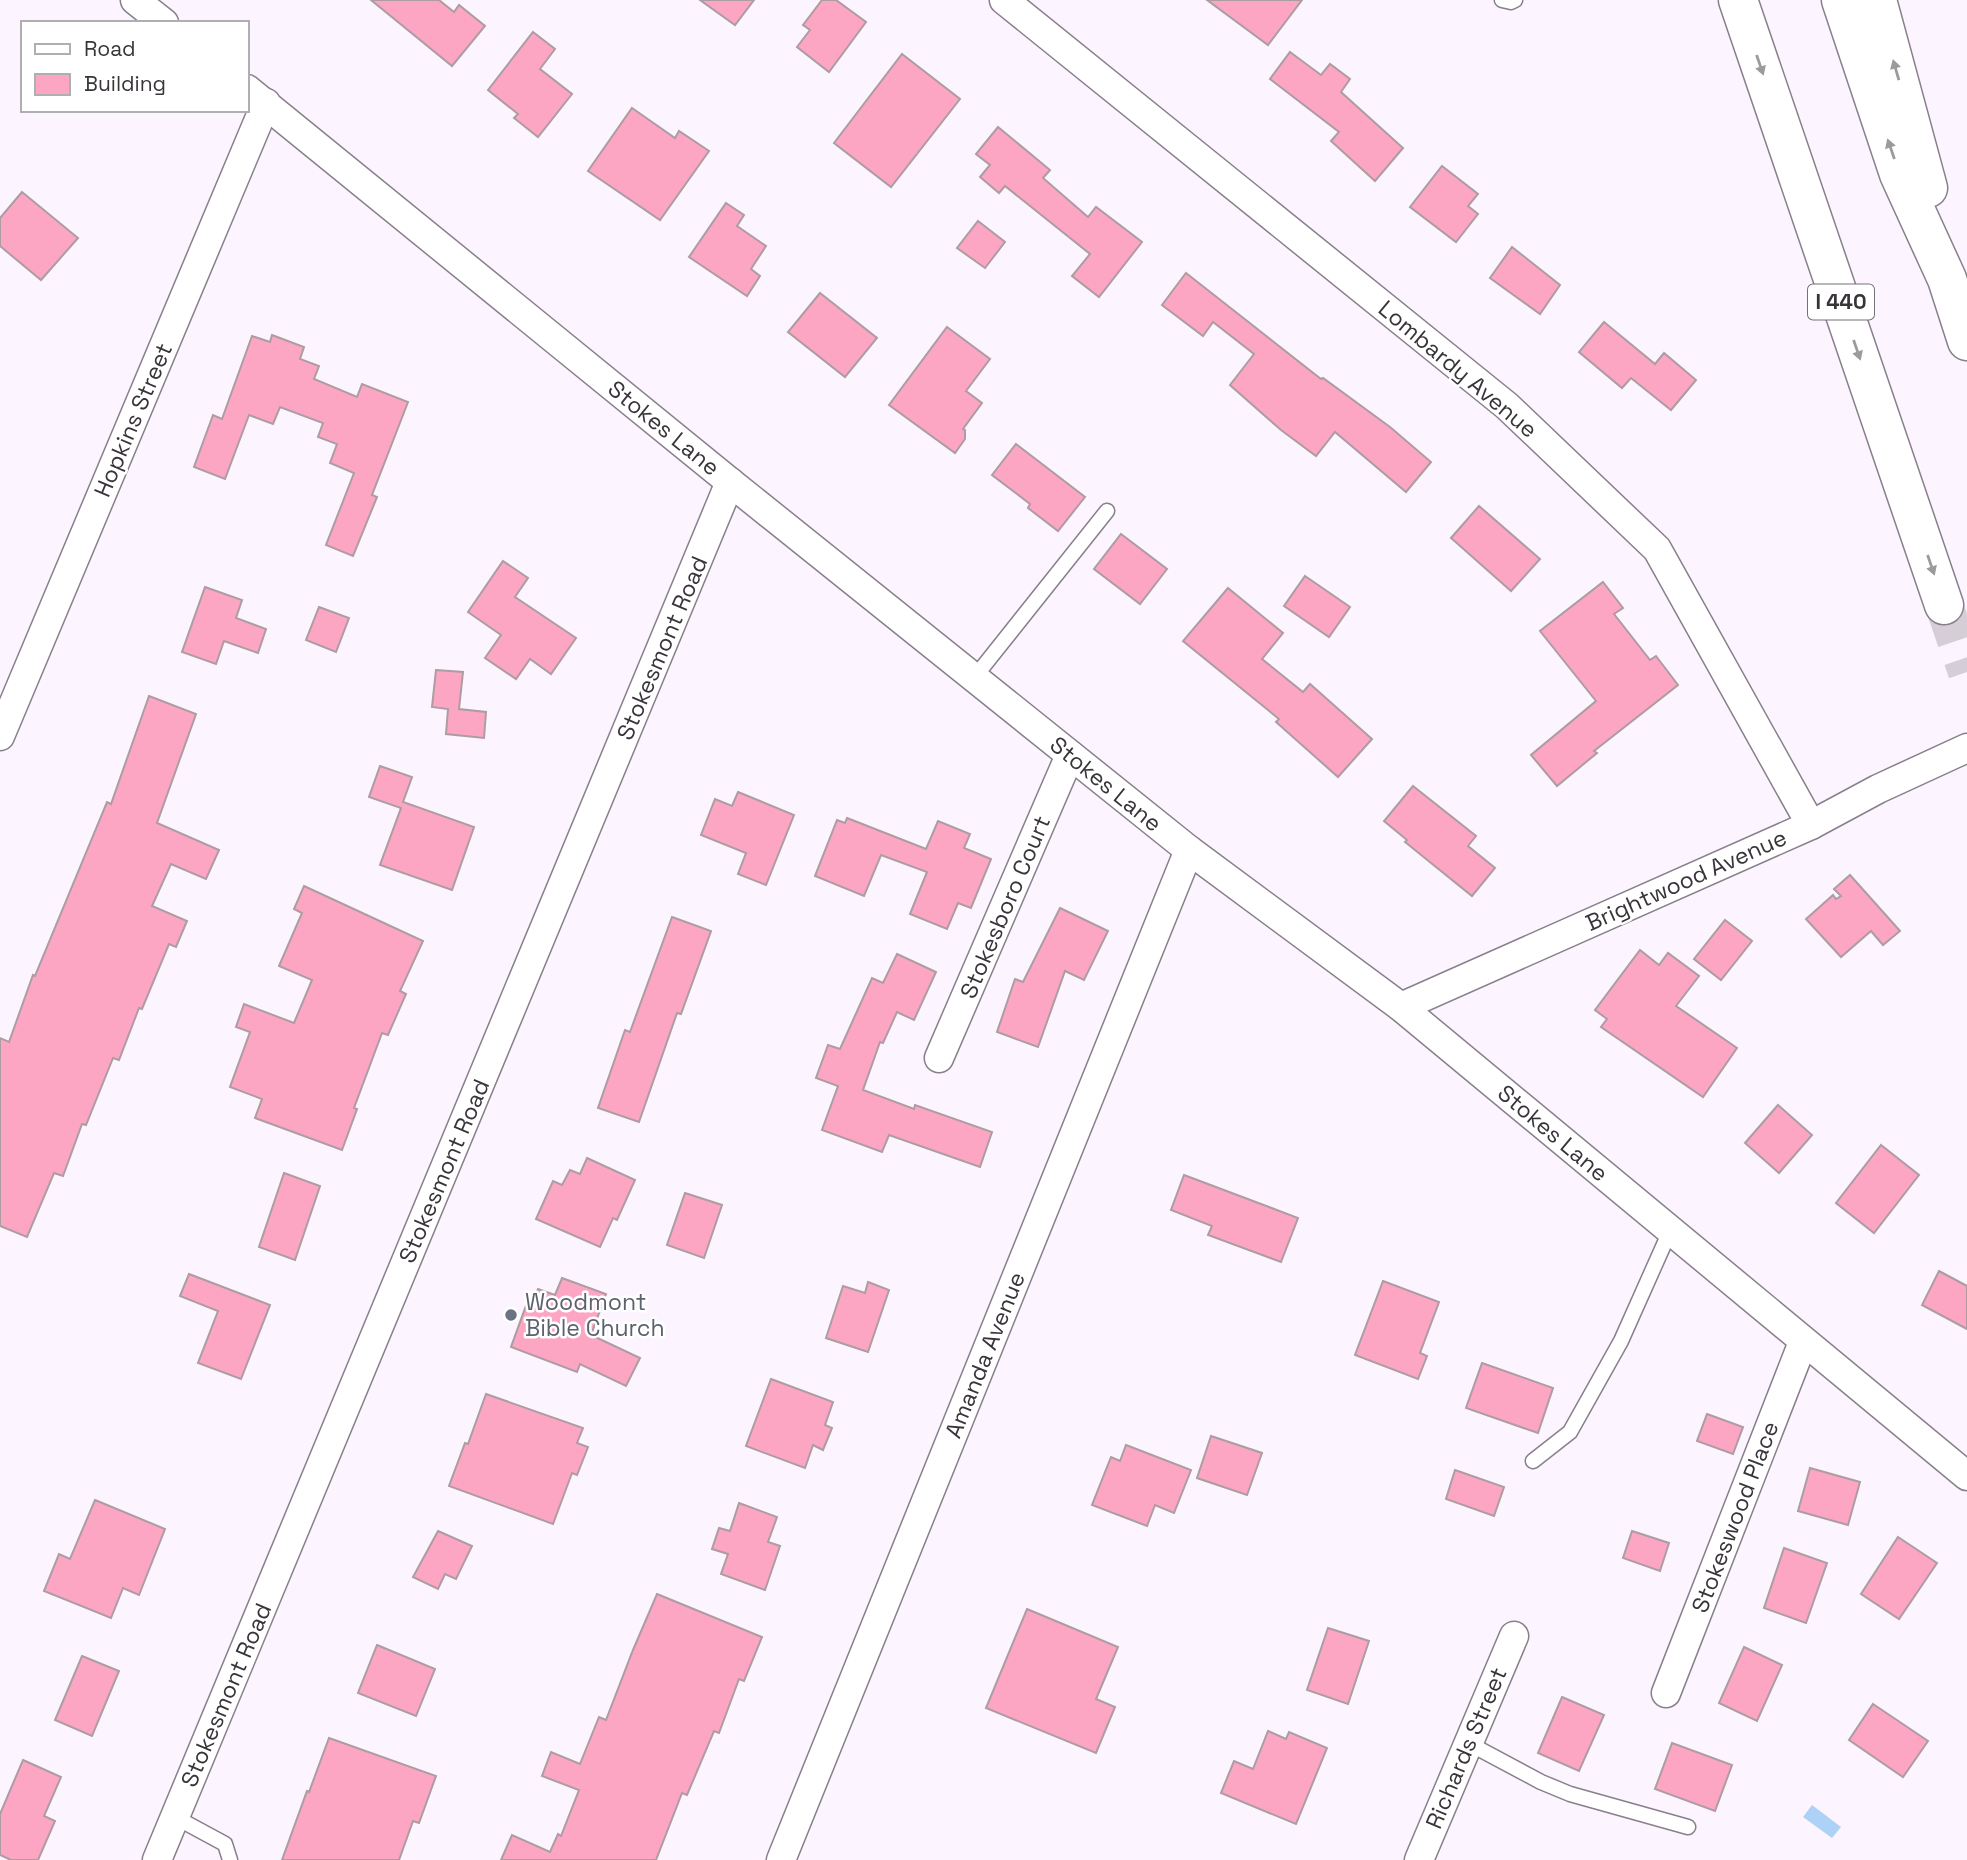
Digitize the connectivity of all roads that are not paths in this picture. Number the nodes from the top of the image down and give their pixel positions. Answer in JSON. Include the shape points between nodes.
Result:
{"nodes":[{"id":1,"x":135,"y":0,"type":"edge"},
{"id":2,"x":1004,"y":0,"type":"edge"},
{"id":3,"x":1502,"y":0,"type":"edge"},
{"id":4,"x":1515,"y":0,"type":"edge"},
{"id":5,"x":1738,"y":0,"type":"edge"},
{"id":6,"x":1841,"y":0,"type":"edge"},
{"id":7,"x":1877,"y":0,"type":"edge"},
{"id":8,"x":161,"y":21,"type":"edge"},
{"id":9,"x":256,"y":96,"type":"edge"},
{"id":10,"x":1947,"y":279,"type":"junction"},
{"id":11,"x":1967,"y":341,"type":"edge"},
{"id":12,"x":730,"y":482,"type":"junction"},
{"id":13,"x":1107,"y":511,"type":"dead end"},
{"id":14,"x":1944,"y":605,"type":"tunnel mouth"},
{"id":15,"x":974,"y":678,"type":"junction"},
{"id":16,"x":0,"y":736,"type":"edge"},
{"id":17,"x":1967,"y":748,"type":"edge"},
{"id":18,"x":1070,"y":755,"type":"junction"},
{"id":19,"x":1811,"y":825,"type":"junction"},
{"id":20,"x":1189,"y":850,"type":"junction"},
{"id":21,"x":1401,"y":1006,"type":"junction"},
{"id":22,"x":939,"y":1058,"type":"dead end"},
{"id":23,"x":1670,"y":1231,"type":"junction"},
{"id":24,"x":1803,"y":1342,"type":"junction"},
{"id":25,"x":1533,"y":1461,"type":"dead end"},
{"id":26,"x":1967,"y":1476,"type":"edge"},
{"id":27,"x":1514,"y":1636,"type":"dead end"},
{"id":28,"x":1666,"y":1693,"type":"dead end"},
{"id":29,"x":1468,"y":1743,"type":"junction"},
{"id":30,"x":175,"y":1817,"type":"junction"},
{"id":31,"x":1688,"y":1827,"type":"dead end"},
{"id":32,"x":158,"y":1860,"type":"edge"},
{"id":33,"x":230,"y":1860,"type":"edge"},
{"id":34,"x":780,"y":1860,"type":"edge"},
{"id":35,"x":1419,"y":1860,"type":"edge"}],
"edges":[{"from":1,"to":8,"type":"street"},
{"from":2,"to":19,"type":"street","name":"Lombardy Avenue","via":[[1507,406],[1657,550]]},
{"from":3,"to":4,"type":"lane"},
{"from":5,"to":14,"type":"highway","number":"I 440","one_way":true},
{"from":10,"to":6,"type":"highway","one_way":true,"via":[[1899,174]]},
{"from":10,"to":7,"type":"highway","one_way":true,"via":[[1923,164]]},
{"from":9,"to":12,"type":"street","name":"Stokes Lane"},
{"from":9,"to":16,"type":"street","name":"Hopkins Street"},
{"from":10,"to":11,"type":"highway"},
{"from":12,"to":15,"type":"street","name":"Stokes Lane"},
{"from":12,"to":30,"type":"street","name":"Stokesmont Road"},
{"from":13,"to":15,"type":"lane"},
{"from":15,"to":18,"type":"street","name":"Stokes Lane"},
{"from":17,"to":19,"type":"street","name":"Brightwood Avenue"},
{"from":18,"to":20,"type":"street","name":"Stokes Lane"},
{"from":18,"to":22,"type":"street","name":"Stokesboro Court"},
{"from":19,"to":21,"type":"street","name":"Brightwood Avenue"},
{"from":20,"to":21,"type":"street","name":"Stokes Lane"},
{"from":20,"to":34,"type":"street","name":"Amanda Avenue"},
{"from":21,"to":23,"type":"street","name":"Stokes Lane"},
{"from":23,"to":24,"type":"street","name":"Stokes Lane"},
{"from":23,"to":25,"type":"lane","via":[[1621,1341],[1570,1432]]},
{"from":24,"to":26,"type":"street","name":"Stokes Lane"},
{"from":24,"to":28,"type":"street","name":"Stokeswood Place"},
{"from":27,"to":29,"type":"street","name":"Richards Street"},
{"from":29,"to":31,"type":"lane","via":[[1560,1790]]},
{"from":29,"to":35,"type":"street","name":"Richards Street"},
{"from":30,"to":32,"type":"street","name":"Stokesmont Road"},
{"from":30,"to":33,"type":"lane","via":[[225,1844]]}]}
